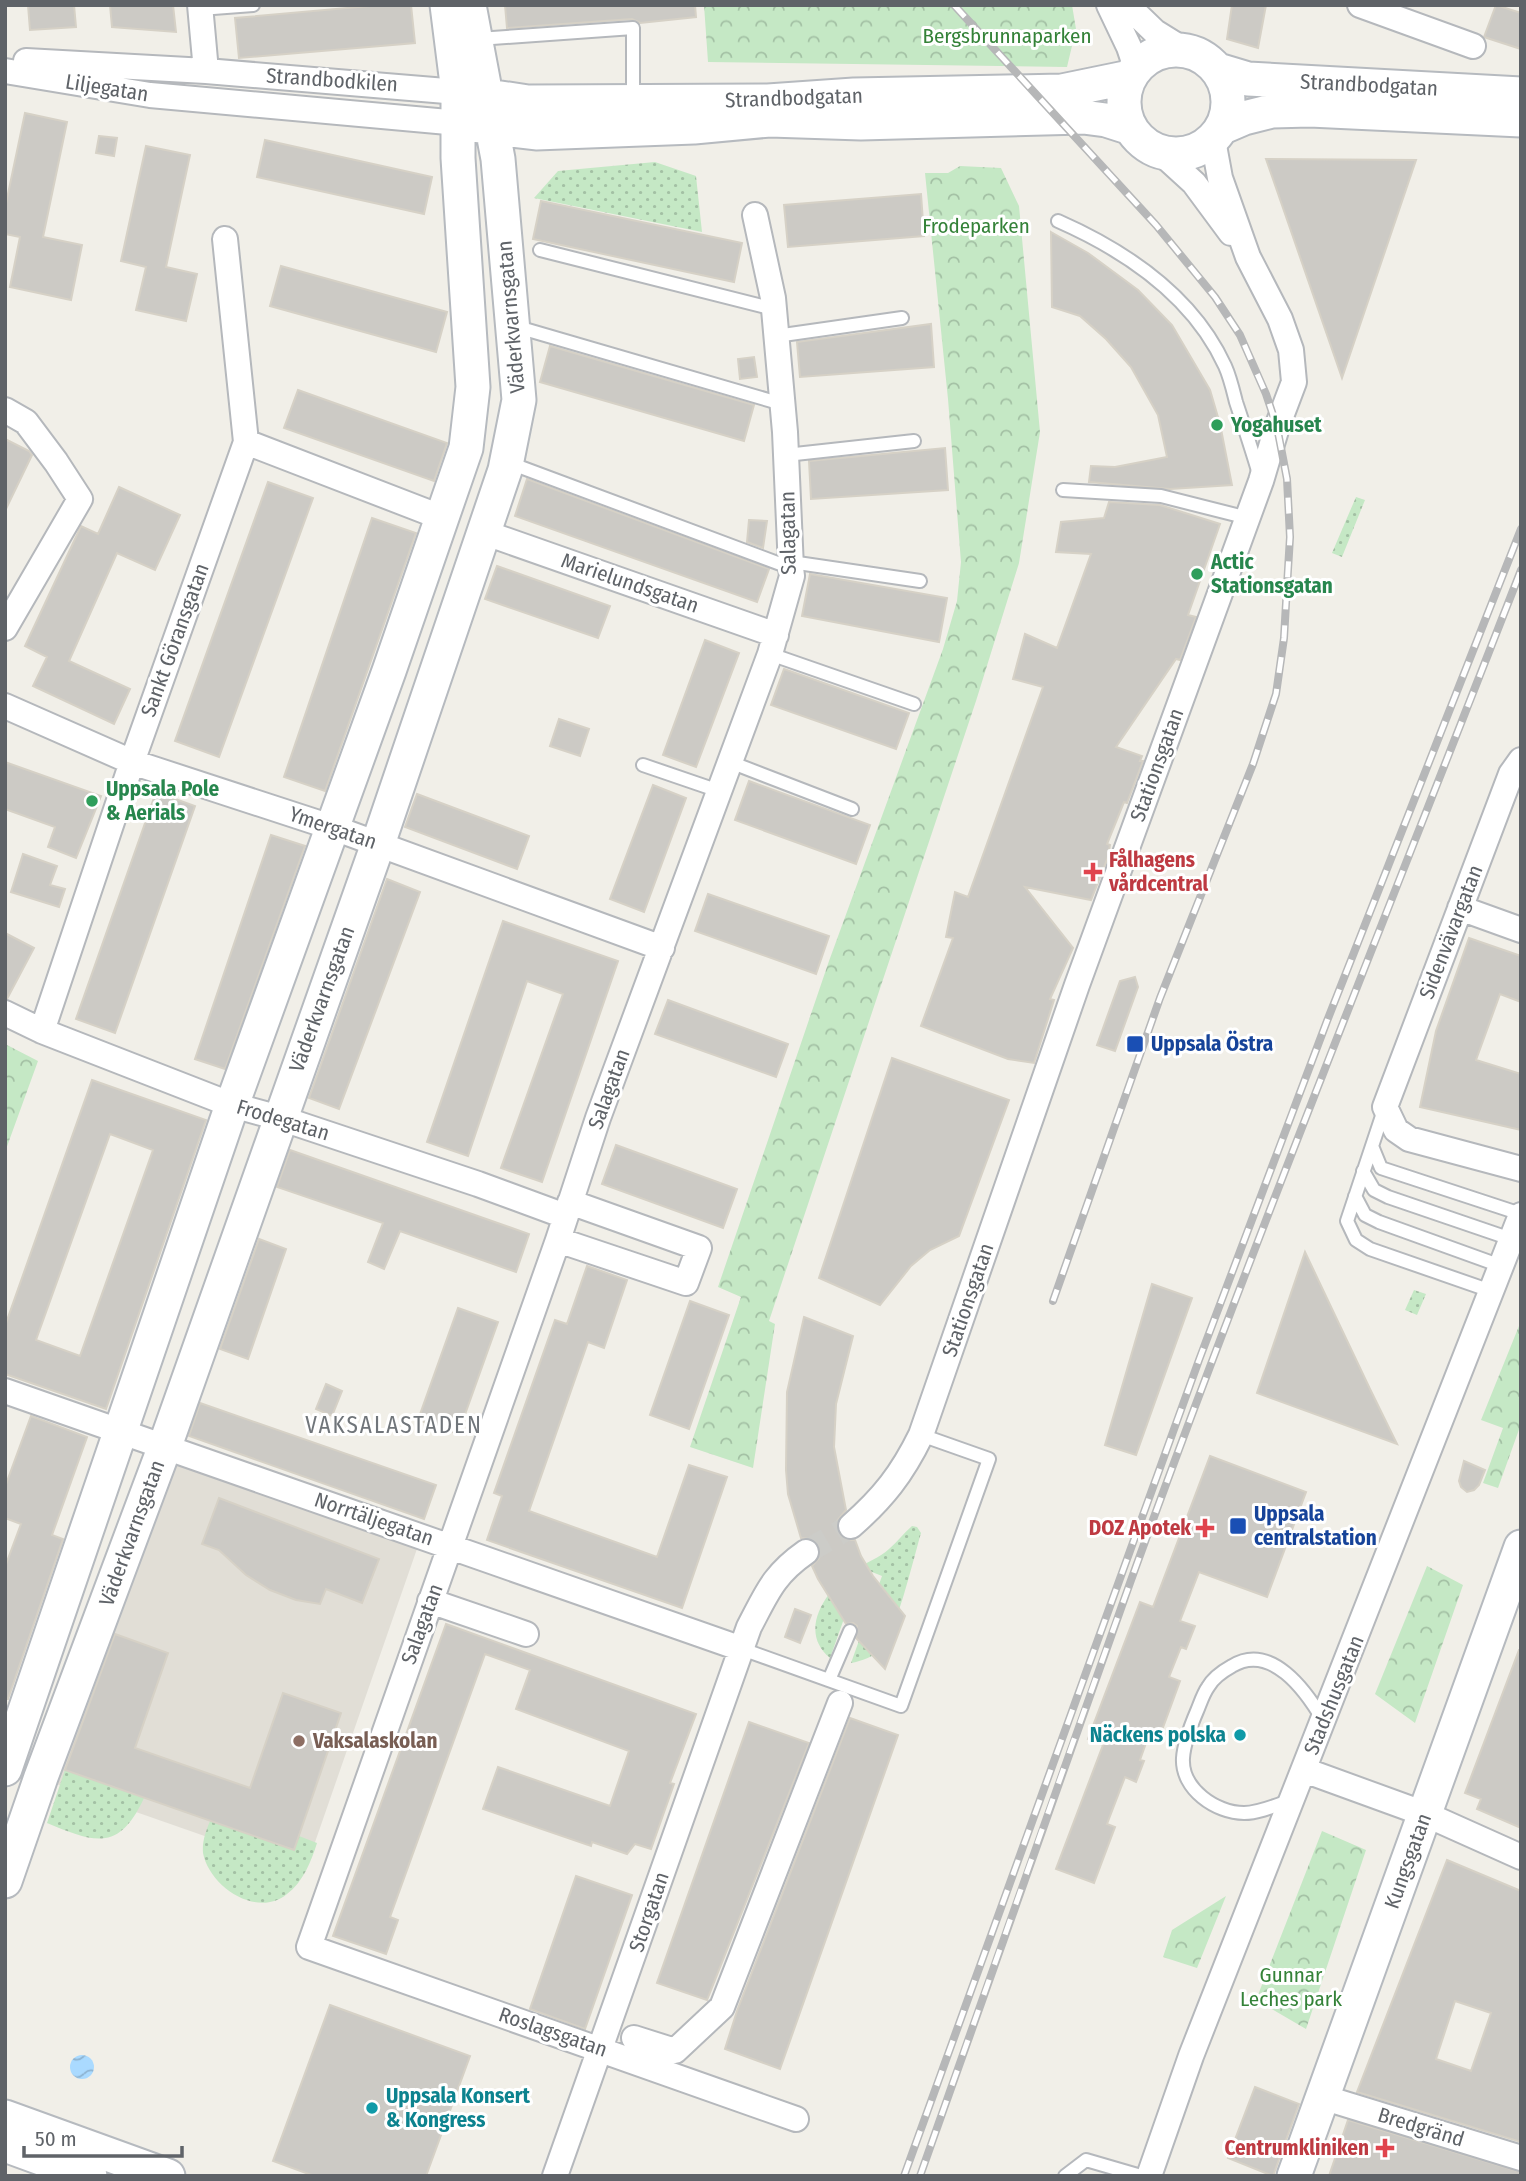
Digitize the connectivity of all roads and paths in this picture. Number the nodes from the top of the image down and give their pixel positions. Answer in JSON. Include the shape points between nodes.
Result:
{"nodes":[{"id":1,"x":253,"y":5,"type":"edge"},
{"id":2,"x":447,"y":5,"type":"edge"},
{"id":3,"x":469,"y":5,"type":"edge"},
{"id":4,"x":1109,"y":5,"type":"edge"},
{"id":5,"x":1127,"y":5,"type":"edge"},
{"id":6,"x":1360,"y":5,"type":"edge"},
{"id":7,"x":200,"y":7,"type":"edge"},
{"id":8,"x":474,"y":39,"type":"junction"},
{"id":9,"x":1473,"y":46,"type":"dead end"},
{"id":10,"x":1184,"y":50,"type":"junction"},
{"id":11,"x":5,"y":59,"type":"edge"},
{"id":12,"x":1218,"y":70,"type":"junction"},
{"id":13,"x":5,"y":71,"type":"edge"},
{"id":14,"x":206,"y":71,"type":"junction"},
{"id":15,"x":1133,"y":72,"type":"junction"},
{"id":16,"x":1521,"y":94,"type":"edge"},
{"id":17,"x":209,"y":101,"type":"joint"},
{"id":18,"x":468,"y":103,"type":"junction"},
{"id":19,"x":633,"y":103,"type":"junction"},
{"id":20,"x":1521,"y":120,"type":"edge"},
{"id":21,"x":492,"y":128,"type":"junction"},
{"id":22,"x":1131,"y":128,"type":"junction"},
{"id":23,"x":1218,"y":134,"type":"junction"},
{"id":24,"x":1160,"y":152,"type":"junction"},
{"id":25,"x":755,"y":215,"type":"dead end"},
{"id":26,"x":1058,"y":220,"type":"dead end"},
{"id":27,"x":225,"y":239,"type":"dead end"},
{"id":28,"x":540,"y":250,"type":"dead end"},
{"id":29,"x":1248,"y":257,"type":"junction"},
{"id":30,"x":774,"y":309,"type":"junction"},
{"id":31,"x":902,"y":318,"type":"dead end"},
{"id":32,"x":512,"y":325,"type":"junction"},
{"id":33,"x":776,"y":336,"type":"junction"},
{"id":34,"x":782,"y":404,"type":"junction"},
{"id":35,"x":5,"y":410,"type":"edge"},
{"id":36,"x":914,"y":441,"type":"dead end"},
{"id":37,"x":246,"y":442,"type":"junction"},
{"id":38,"x":786,"y":455,"type":"junction"},
{"id":39,"x":507,"y":462,"type":"junction"},
{"id":40,"x":1261,"y":481,"type":"junction"},
{"id":41,"x":1063,"y":490,"type":"dead end"},
{"id":42,"x":1248,"y":517,"type":"junction"},
{"id":43,"x":443,"y":518,"type":"junction"},
{"id":44,"x":483,"y":532,"type":"junction"},
{"id":45,"x":791,"y":565,"type":"junction"},
{"id":46,"x":920,"y":581,"type":"dead end"},
{"id":47,"x":5,"y":628,"type":"edge"},
{"id":48,"x":773,"y":645,"type":"junction"},
{"id":49,"x":914,"y":704,"type":"dead end"},
{"id":50,"x":5,"y":706,"type":"edge"},
{"id":51,"x":1521,"y":761,"type":"edge"},
{"id":52,"x":132,"y":762,"type":"junction"},
{"id":53,"x":730,"y":762,"type":"junction"},
{"id":54,"x":643,"y":765,"type":"dead end"},
{"id":55,"x":719,"y":791,"type":"junction"},
{"id":56,"x":852,"y":809,"type":"dead end"},
{"id":57,"x":334,"y":828,"type":"junction"},
{"id":58,"x":378,"y":844,"type":"junction"},
{"id":59,"x":1460,"y":908,"type":"junction"},
{"id":60,"x":1521,"y":930,"type":"edge"},
{"id":61,"x":662,"y":948,"type":"junction"},
{"id":62,"x":5,"y":1013,"type":"edge"},
{"id":63,"x":41,"y":1031,"type":"junction"},
{"id":64,"x":232,"y":1105,"type":"junction"},
{"id":65,"x":1385,"y":1107,"type":"junction"},
{"id":66,"x":280,"y":1118,"type":"junction"},
{"id":67,"x":1372,"y":1146,"type":"junction"},
{"id":68,"x":1521,"y":1169,"type":"edge"},
{"id":69,"x":1363,"y":1171,"type":"junction"},
{"id":70,"x":1355,"y":1196,"type":"junction"},
{"id":71,"x":568,"y":1209,"type":"junction"},
{"id":72,"x":1521,"y":1215,"type":"edge"},
{"id":73,"x":558,"y":1240,"type":"junction"},
{"id":74,"x":1511,"y":1240,"type":"junction"},
{"id":75,"x":1501,"y":1266,"type":"junction"},
{"id":76,"x":1491,"y":1291,"type":"junction"},
{"id":77,"x":5,"y":1391,"type":"edge"},
{"id":78,"x":120,"y":1431,"type":"junction"},
{"id":79,"x":921,"y":1435,"type":"junction"},
{"id":80,"x":165,"y":1446,"type":"junction"},
{"id":81,"x":851,"y":1526,"type":"tunnel mouth"},
{"id":82,"x":451,"y":1546,"type":"junction"},
{"id":83,"x":1521,"y":1547,"type":"edge"},
{"id":84,"x":806,"y":1552,"type":"tunnel mouth"},
{"id":85,"x":430,"y":1601,"type":"junction"},
{"id":86,"x":850,"y":1630,"type":"dead end"},
{"id":87,"x":526,"y":1634,"type":"dead end"},
{"id":88,"x":742,"y":1649,"type":"junction"},
{"id":89,"x":829,"y":1680,"type":"junction"},
{"id":90,"x":840,"y":1703,"type":"dead end"},
{"id":91,"x":1323,"y":1720,"type":"junction"},
{"id":92,"x":7,"y":1761,"type":"edge"},
{"id":93,"x":1304,"y":1770,"type":"junction"},
{"id":94,"x":41,"y":1777,"type":"junction"},
{"id":95,"x":1291,"y":1800,"type":"junction"},
{"id":96,"x":1426,"y":1814,"type":"junction"},
{"id":97,"x":1521,"y":1857,"type":"edge"},
{"id":98,"x":5,"y":1881,"type":"edge"},
{"id":99,"x":309,"y":1947,"type":"joint"},
{"id":100,"x":634,"y":2038,"type":"dead end"},
{"id":101,"x":601,"y":2049,"type":"junction"},
{"id":102,"x":1322,"y":2097,"type":"junction"},
{"id":103,"x":5,"y":2117,"type":"edge"},
{"id":104,"x":796,"y":2119,"type":"dead end"},
{"id":105,"x":5,"y":2145,"type":"edge"},
{"id":106,"x":1521,"y":2158,"type":"edge"},
{"id":107,"x":90,"y":2176,"type":"edge"},
{"id":108,"x":168,"y":2176,"type":"edge"},
{"id":109,"x":555,"y":2176,"type":"edge"},
{"id":110,"x":1065,"y":2176,"type":"edge"},
{"id":111,"x":1141,"y":2176,"type":"edge"},
{"id":112,"x":1149,"y":2176,"type":"edge"},
{"id":113,"x":1294,"y":2176,"type":"edge"}],
"edges":[{"from":1,"to":7,"type":"lane"},
{"from":2,"to":18,"type":"main road"},
{"from":3,"to":8,"type":"main road"},
{"from":4,"to":15,"type":"street","via":[[1129,47]]},
{"from":5,"to":10,"type":"street","via":[[1155,32]]},
{"from":6,"to":9,"type":"street"},
{"from":7,"to":14,"type":"street"},
{"from":8,"to":18,"type":"main road"},
{"from":8,"to":19,"type":"lane","via":[[633,28]]},
{"from":10,"to":12,"type":"main road","via":[[1200,55]]},
{"from":10,"to":15,"type":"main road","via":[[1153,55]]},
{"from":11,"to":14,"type":"street","name":"Liljegatan"},
{"from":12,"to":16,"type":"main road","name":"Strandbodgatan","via":[[1248,79]]},
{"from":12,"to":23,"type":"main road","via":[[1229,103]]},
{"from":13,"to":17,"type":"street","name":"Liljegatan"},
{"from":14,"to":18,"type":"street","name":"Strandbodkilen"},
{"from":15,"to":19,"type":"main road","name":"Strandbodgatan","via":[[1062,91]]},
{"from":15,"to":22,"type":"main road","via":[[1124,102]]},
{"from":17,"to":18,"type":"street","name":"Strandbodkilen"},
{"from":18,"to":19,"type":"main road","name":"Strandbodgatan"},
{"from":18,"to":21,"type":"main road","name":"Strandbodgatan"},
{"from":18,"to":43,"type":"main road","name":"Väderkvarnsgatan","via":[[457,158],[473,387],[466,447]]},
{"from":20,"to":23,"type":"main road","name":"Strandbodgatan","via":[[1272,111],[1244,118]]},
{"from":21,"to":22,"type":"main road","name":"Strandbodgatan","via":[[536,133],[770,120],[861,124],[1083,117]]},
{"from":21,"to":32,"type":"main road","name":"Väderkvarnsgatan"},
{"from":22,"to":24,"type":"main road","via":[[1143,143]]},
{"from":23,"to":24,"type":"main road","via":[[1188,153]]},
{"from":23,"to":29,"type":"street","name":"Stationsgatan","via":[[1220,178]]},
{"from":24,"to":29,"type":"street","name":"Stationsgatan","via":[[1194,183]]},
{"from":25,"to":30,"type":"street","name":"Salagatan"},
{"from":26,"to":40,"type":"lane","via":[[1128,256],[1196,319],[1225,366]]},
{"from":27,"to":37,"type":"street","name":"Sankt Göransgatan"},
{"from":28,"to":30,"type":"lane"},
{"from":29,"to":40,"type":"street","name":"Stationsgatan","via":[[1280,320],[1291,350],[1294,382]]},
{"from":30,"to":33,"type":"street","name":"Salagatan"},
{"from":31,"to":33,"type":"lane"},
{"from":32,"to":34,"type":"lane"},
{"from":32,"to":39,"type":"main road","name":"Väderkvarnsgatan","via":[[519,400]]},
{"from":33,"to":34,"type":"street","name":"Salagatan"},
{"from":34,"to":38,"type":"street","name":"Salagatan"},
{"from":35,"to":47,"type":"street","via":[[26,422],[80,499]]},
{"from":36,"to":38,"type":"lane"},
{"from":37,"to":43,"type":"street"},
{"from":37,"to":52,"type":"street","name":"Sankt Göransgatan"},
{"from":38,"to":45,"type":"street","name":"Salagatan"},
{"from":39,"to":44,"type":"main road","name":"Väderkvarnsgatan"},
{"from":39,"to":45,"type":"lane"},
{"from":40,"to":42,"type":"street","name":"Stationsgatan"},
{"from":41,"to":42,"type":"lane","via":[[1161,496]]},
{"from":42,"to":79,"type":"street","name":"Stationsgatan","via":[[1077,985]]},
{"from":43,"to":57,"type":"main road","name":"Väderkvarnsgatan"},
{"from":44,"to":48,"type":"street","name":"Marielundsgatan"},
{"from":44,"to":58,"type":"main road","name":"Väderkvarnsgatan"},
{"from":45,"to":46,"type":"lane"},
{"from":45,"to":48,"type":"street","name":"Salagatan"},
{"from":48,"to":49,"type":"lane"},
{"from":48,"to":53,"type":"street","name":"Salagatan"},
{"from":50,"to":52,"type":"street","name":"Ymergatan"},
{"from":51,"to":59,"type":"street","name":"Sidenvävargatan","via":[[1511,774]]},
{"from":52,"to":57,"type":"street","name":"Ymergatan"},
{"from":52,"to":63,"type":"street","name":"Sankt Göransgatan"},
{"from":53,"to":55,"type":"street","name":"Salagatan"},
{"from":53,"to":56,"type":"lane"},
{"from":54,"to":55,"type":"lane"},
{"from":55,"to":61,"type":"street","name":"Salagatan"},
{"from":57,"to":58,"type":"street","name":"Ymergatan"},
{"from":57,"to":64,"type":"main road","name":"Väderkvarnsgatan"},
{"from":58,"to":61,"type":"street","name":"Ymergatan"},
{"from":58,"to":66,"type":"main road","name":"Väderkvarnsgatan"},
{"from":59,"to":60,"type":"street"},
{"from":59,"to":65,"type":"street","name":"Sidenvävargatan"},
{"from":61,"to":71,"type":"street","name":"Salagatan"},
{"from":62,"to":63,"type":"street","name":"Frodegatan"},
{"from":63,"to":64,"type":"street","name":"Frodegatan"},
{"from":64,"to":66,"type":"street","name":"Frodegatan"},
{"from":64,"to":78,"type":"main road","name":"Väderkvarnsgatan"},
{"from":65,"to":67,"type":"lane"},
{"from":65,"to":68,"type":"street","via":[[1396,1130],[1409,1139]]},
{"from":66,"to":71,"type":"street","name":"Frodegatan"},
{"from":66,"to":80,"type":"main road","name":"Väderkvarnsgatan"},
{"from":67,"to":69,"type":"lane"},
{"from":67,"to":72,"type":"lane","via":[[1381,1167]]},
{"from":69,"to":70,"type":"lane"},
{"from":69,"to":74,"type":"lane","via":[[1374,1190],[1388,1197]]},
{"from":70,"to":75,"type":"lane","via":[[1372,1219]]},
{"from":70,"to":76,"type":"lane","via":[[1347,1221],[1356,1240]]},
{"from":71,"to":73,"type":"street","name":"Salagatan"},
{"from":71,"to":73,"type":"street","name":"Frodegatan","via":[[699,1248],[686,1283]]},
{"from":72,"to":74,"type":"street","name":"Stadshusgatan"},
{"from":73,"to":82,"type":"street","name":"Salagatan"},
{"from":74,"to":75,"type":"street","name":"Stadshusgatan"},
{"from":75,"to":76,"type":"street","name":"Stadshusgatan"},
{"from":76,"to":91,"type":"street","name":"Stadshusgatan"},
{"from":77,"to":78,"type":"street","name":"Norrtäljegatan"},
{"from":78,"to":80,"type":"street","name":"Norrtäljegatan"},
{"from":78,"to":92,"type":"main road","name":"Väderkvarnsgatan"},
{"from":79,"to":81,"type":"street","name":"Stationsgatan","via":[[892,1485]]},
{"from":79,"to":89,"type":"lane","via":[[989,1459],[901,1706]]},
{"from":80,"to":82,"type":"street","name":"Norrtäljegatan"},
{"from":80,"to":94,"type":"main road","name":"Väderkvarnsgatan"},
{"from":82,"to":85,"type":"street","name":"Salagatan"},
{"from":82,"to":88,"type":"street","name":"Norrtäljegatan"},
{"from":83,"to":96,"type":"main road","name":"Kungsgatan"},
{"from":84,"to":88,"type":"street","via":[[784,1567],[771,1585]]},
{"from":85,"to":87,"type":"street"},
{"from":85,"to":99,"type":"street","name":"Salagatan"},
{"from":86,"to":89,"type":"lane"},
{"from":88,"to":89,"type":"lane"},
{"from":88,"to":101,"type":"street","name":"Storgatan"},
{"from":90,"to":100,"type":"street","via":[[722,2007],[675,2051]]},
{"from":91,"to":93,"type":"street","name":"Stadshusgatan"},
{"from":91,"to":95,"type":"lane","via":[[1294,1680],[1259,1660],[1237,1663],[1216,1677],[1192,1723],[1184,1769],[1203,1798],[1224,1810],[1246,1813]]},
{"from":92,"to":94,"type":"street"},
{"from":93,"to":95,"type":"street","name":"Stadshusgatan"},
{"from":93,"to":96,"type":"street"},
{"from":94,"to":98,"type":"main road","name":"Väderkvarnsgatan"},
{"from":95,"to":112,"type":"street","name":"Stadshusgatan"},
{"from":96,"to":97,"type":"street"},
{"from":96,"to":102,"type":"main road","name":"Kungsgatan"},
{"from":99,"to":101,"type":"street","name":"Roslagsgatan"},
{"from":101,"to":104,"type":"street","name":"Roslagsgatan"},
{"from":101,"to":109,"type":"street","name":"Storgatan"},
{"from":102,"to":106,"type":"street","name":"Bredgränd"},
{"from":102,"to":113,"type":"main road","name":"Kungsgatan"},
{"from":103,"to":108,"type":"main road"},
{"from":105,"to":107,"type":"main road"},
{"from":110,"to":111,"type":"lane","via":[[1086,2160]]}]}
